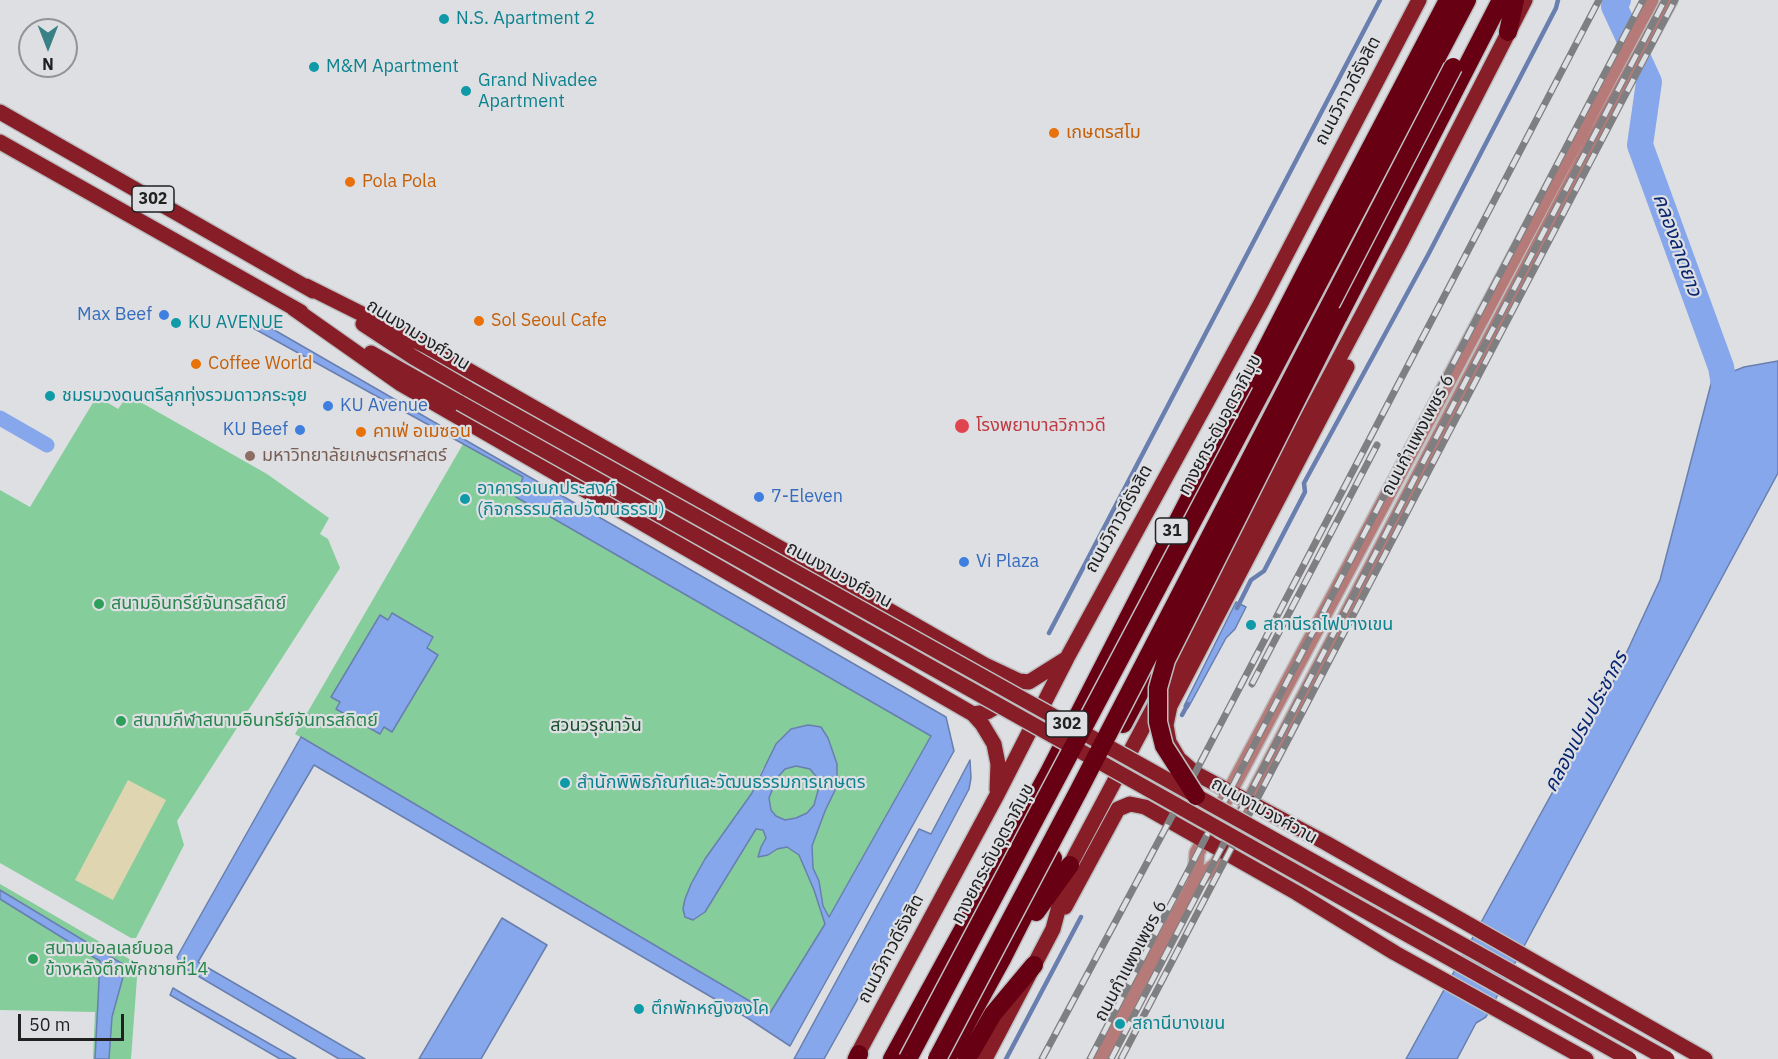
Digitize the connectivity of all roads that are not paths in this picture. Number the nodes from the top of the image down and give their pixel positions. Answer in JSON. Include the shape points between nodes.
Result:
{"nodes":[{"id":1,"x":1419,"y":0,"type":"edge"},
{"id":2,"x":1448,"y":0,"type":"edge"},
{"id":3,"x":1467,"y":0,"type":"edge"},
{"id":4,"x":1487,"y":0,"type":"edge"},
{"id":5,"x":1501,"y":0,"type":"edge"},
{"id":6,"x":1515,"y":0,"type":"edge"},
{"id":7,"x":1525,"y":0,"type":"edge"},
{"id":8,"x":1651,"y":0,"type":"edge"},
{"id":9,"x":1670,"y":0,"type":"edge"},
{"id":10,"x":1508,"y":32,"type":"junction"},
{"id":11,"x":1453,"y":67,"type":"junction"},
{"id":12,"x":0,"y":112,"type":"edge"},
{"id":13,"x":0,"y":142,"type":"edge"},
{"id":14,"x":1402,"y":240,"type":"junction"},
{"id":15,"x":306,"y":286,"type":"junction"},
{"id":16,"x":293,"y":308,"type":"junction"},
{"id":17,"x":464,"y":396,"type":"junction"},
{"id":18,"x":1067,"y":658,"type":"junction"},
{"id":19,"x":985,"y":665,"type":"junction"},
{"id":20,"x":973,"y":714,"type":"junction"},
{"id":21,"x":1230,"y":791,"type":"junction"},
{"id":22,"x":997,"y":795,"type":"junction"},
{"id":23,"x":1196,"y":796,"type":"junction"},
{"id":24,"x":1249,"y":802,"type":"junction"},
{"id":25,"x":1204,"y":840,"type":"junction"},
{"id":26,"x":1326,"y":843,"type":"junction"},
{"id":27,"x":1224,"y":851,"type":"junction"},
{"id":28,"x":1070,"y":865,"type":"junction"},
{"id":29,"x":1195,"y":882,"type":"junction"},
{"id":30,"x":1297,"y":893,"type":"junction"},
{"id":31,"x":1053,"y":929,"type":"junction"},
{"id":32,"x":1002,"y":959,"type":"junction"},
{"id":33,"x":1034,"y":965,"type":"junction"},
{"id":34,"x":857,"y":1057,"type":"edge"},
{"id":35,"x":892,"y":1059,"type":"edge"},
{"id":36,"x":908,"y":1059,"type":"edge"},
{"id":37,"x":937,"y":1059,"type":"edge"},
{"id":38,"x":947,"y":1059,"type":"edge"},
{"id":39,"x":967,"y":1059,"type":"edge"},
{"id":40,"x":985,"y":1059,"type":"edge"},
{"id":41,"x":1101,"y":1059,"type":"edge"},
{"id":42,"x":1586,"y":1059,"type":"edge"},
{"id":43,"x":1629,"y":1059,"type":"edge"},
{"id":44,"x":1667,"y":1059,"type":"edge"},
{"id":45,"x":1706,"y":1059,"type":"edge"}],
"edges":[{"from":1,"to":18,"type":"main road","name":"ถนนวิภาวดีรังสิต","number":"31","via":[[1261,303]]},
{"from":2,"to":35,"type":"highway","number":"31","via":[[1048,774]]},
{"from":3,"to":36,"type":"highway","name":"ทางยกระดับอุตราภิมุข","number":"31","bridge":true},
{"from":4,"to":11,"type":"highway","number":"31"},
{"from":5,"to":32,"type":"highway","via":[[1260,471],[1086,793]]},
{"from":6,"to":10,"type":"highway"},
{"from":7,"to":10,"type":"main road"},
{"from":8,"to":21,"type":"street","name":"ถนนกำแพงเพชร 6"},
{"from":9,"to":24,"type":"street","name":"ถนนกำแพงเพชร 6"},
{"from":10,"to":14,"type":"main road"},
{"from":11,"to":23,"type":"highway","bridge":true,"via":[[1349,295],[1166,660],[1158,688],[1158,722],[1164,746]]},
{"from":11,"to":37,"type":"highway","number":"31","bridge":true},
{"from":12,"to":15,"type":"main road","name":"ถนนงามวงศ์วาน","number":"302"},
{"from":13,"to":16,"type":"main road","name":"ถนนงามวงศ์วาน","number":"302"},
{"from":14,"to":21,"type":"main road","via":[[1366,330],[1170,706],[1166,725],[1169,742],[1179,759],[1195,773]]},
{"from":14,"to":28,"type":"main road"},
{"from":15,"to":17,"type":"main road","name":"ถนนงามวงศ์วาน","number":"302","via":[[414,357]]},
{"from":15,"to":19,"type":"main road","via":[[426,346]]},
{"from":16,"to":17,"type":"main road","name":"ถนนงามวงศ์วาน","number":"302"},
{"from":16,"to":20,"type":"main road","via":[[401,384]]},
{"from":17,"to":23,"type":"main road","name":"ถนนงามวงศ์วาน","number":"302","bridge":true},
{"from":17,"to":43,"type":"main road","name":"ถนนงามวงศ์วาน","number":"302","bridge":true},
{"from":18,"to":19,"type":"main road","via":[[1029,682]]},
{"from":18,"to":22,"type":"main road","name":"ถนนวิภาวดีรังสิต","number":"31"},
{"from":19,"to":20,"type":"main road","via":[[1000,694],[994,708]]},
{"from":20,"to":22,"type":"main road","via":[[994,744],[999,764]]},
{"from":21,"to":24,"type":"main road"},
{"from":21,"to":25,"type":"street","name":"ถนนกำแพงเพชร 6"},
{"from":22,"to":34,"type":"main road","name":"ถนนวิภาวดีรังสิต","number":"31"},
{"from":23,"to":44,"type":"main road","name":"ถนนงามวงศ์วาน","number":"302","bridge":true},
{"from":24,"to":26,"type":"main road"},
{"from":24,"to":27,"type":"street","name":"ถนนกำแพงเพชร 6"},
{"from":25,"to":27,"type":"main road"},
{"from":25,"to":29,"type":"street","name":"ถนนกำแพงเพชร 6","via":[[1197,853]]},
{"from":25,"to":31,"type":"main road","via":[[1145,807],[1130,804],[1118,809]]},
{"from":26,"to":30,"type":"main road","via":[[1300,836],[1291,838],[1275,870]]},
{"from":26,"to":45,"type":"main road"},
{"from":27,"to":29,"type":"street","name":"ถนนกำแพงเพชร 6","via":[[1217,864]]},
{"from":27,"to":30,"type":"main road"},
{"from":28,"to":31,"type":"main road"},
{"from":28,"to":32,"type":"highway"},
{"from":29,"to":41,"type":"street","name":"ถนนกำแพงเพชร 6"},
{"from":30,"to":42,"type":"main road","via":[[1395,953]]},
{"from":31,"to":33,"type":"main road"},
{"from":32,"to":38,"type":"highway"},
{"from":33,"to":39,"type":"highway","via":[[993,1014]]},
{"from":33,"to":40,"type":"main road"}]}
